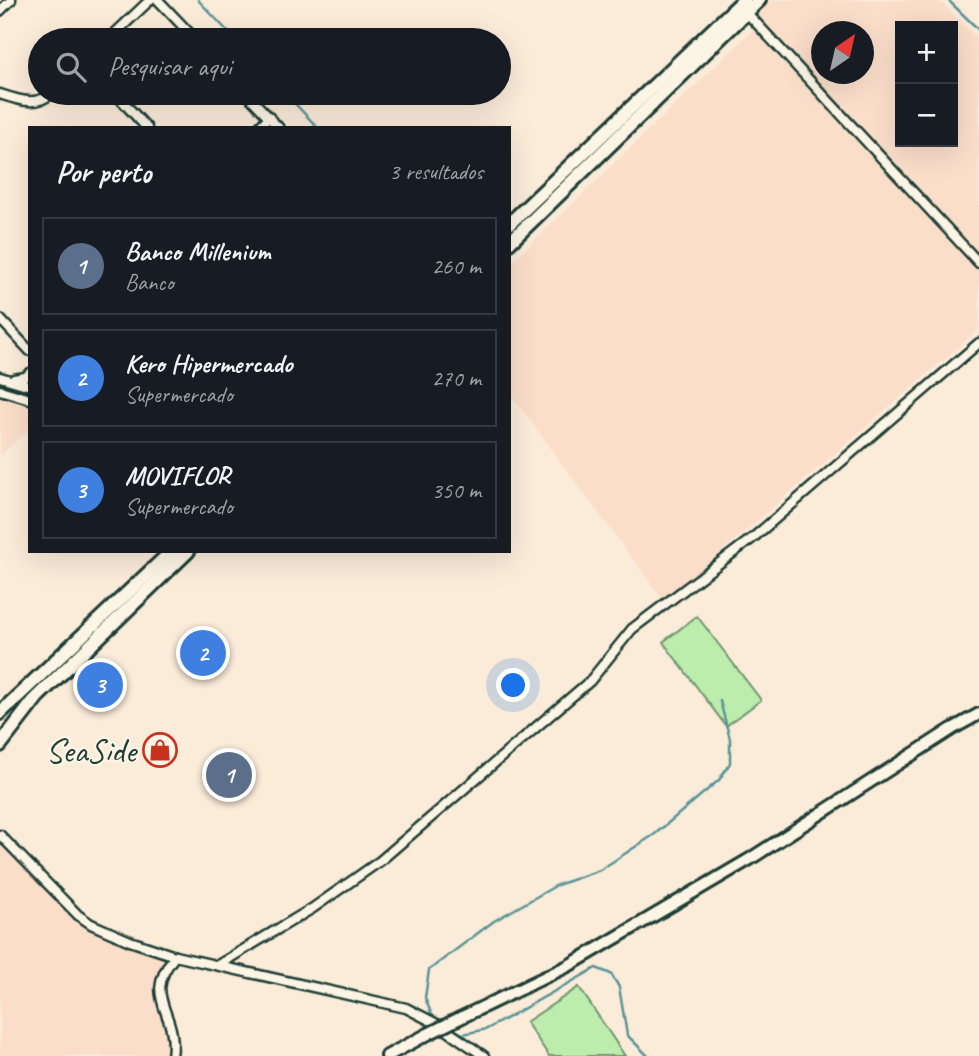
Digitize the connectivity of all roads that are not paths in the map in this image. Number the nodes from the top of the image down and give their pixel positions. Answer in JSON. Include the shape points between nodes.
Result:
{"nodes":[{"id":1,"x":11,"y":0,"type":"edge"},
{"id":2,"x":150,"y":0,"type":"edge"},
{"id":3,"x":158,"y":0,"type":"edge"},
{"id":4,"x":744,"y":0,"type":"edge"},
{"id":5,"x":759,"y":0,"type":"edge"},
{"id":6,"x":0,"y":11,"type":"edge"},
{"id":7,"x":747,"y":13,"type":"junction"},
{"id":8,"x":121,"y":28,"type":"edge"},
{"id":9,"x":185,"y":28,"type":"edge"},
{"id":10,"x":0,"y":94,"type":"edge"},
{"id":11,"x":28,"y":101,"type":"edge"},
{"id":12,"x":126,"y":105,"type":"edge"},
{"id":13,"x":258,"y":105,"type":"edge"},
{"id":14,"x":269,"y":117,"type":"junction"},
{"id":15,"x":145,"y":126,"type":"edge"},
{"id":16,"x":260,"y":126,"type":"edge"},
{"id":17,"x":277,"y":126,"type":"edge"},
{"id":18,"x":511,"y":222,"type":"edge"},
{"id":19,"x":511,"y":241,"type":"edge"},
{"id":20,"x":979,"y":262,"type":"edge"},
{"id":21,"x":0,"y":319,"type":"edge"},
{"id":22,"x":979,"y":343,"type":"edge"},
{"id":23,"x":28,"y":347,"type":"edge"},
{"id":24,"x":28,"y":374,"type":"edge"},
{"id":25,"x":4,"y":378,"type":"edge"},
{"id":26,"x":28,"y":385,"type":"edge"},
{"id":27,"x":0,"y":390,"type":"edge"},
{"id":28,"x":28,"y":399,"type":"edge"},
{"id":29,"x":170,"y":553,"type":"edge"},
{"id":30,"x":186,"y":553,"type":"edge"},
{"id":31,"x":0,"y":713,"type":"edge"},
{"id":32,"x":979,"y":714,"type":"edge"},
{"id":33,"x":0,"y":745,"type":"edge"},
{"id":34,"x":0,"y":835,"type":"edge"},
{"id":35,"x":175,"y":956,"type":"junction"},
{"id":36,"x":218,"y":965,"type":"junction"},
{"id":37,"x":471,"y":1046,"type":"junction"},
{"id":38,"x":172,"y":1056,"type":"edge"},
{"id":39,"x":387,"y":1056,"type":"edge"},
{"id":40,"x":467,"y":1056,"type":"edge"},
{"id":41,"x":484,"y":1056,"type":"edge"}],
"edges":[{"from":1,"to":6,"type":"street"},
{"from":2,"to":8,"type":"street"},
{"from":3,"to":9,"type":"street"},
{"from":4,"to":18,"type":"main road"},
{"from":5,"to":7,"type":"main road"},
{"from":7,"to":19,"type":"main road"},
{"from":7,"to":20,"type":"street"},
{"from":10,"to":11,"type":"street"},
{"from":12,"to":15,"type":"street"},
{"from":13,"to":14,"type":"street"},
{"from":14,"to":16,"type":"street"},
{"from":14,"to":17,"type":"street"},
{"from":21,"to":23,"type":"street"},
{"from":22,"to":36,"type":"street","via":[[754,537],[632,629],[590,681],[380,861]]},
{"from":24,"to":25,"type":"street"},
{"from":25,"to":26,"type":"street"},
{"from":27,"to":28,"type":"street"},
{"from":29,"to":31,"type":"main road"},
{"from":30,"to":33,"type":"main road","via":[[37,697]]},
{"from":32,"to":39,"type":"street","bridge":true,"via":[[750,859],[590,953]]},
{"from":34,"to":35,"type":"street","via":[[78,915]]},
{"from":35,"to":36,"type":"street"},
{"from":35,"to":38,"type":"street","via":[[162,973],[159,989],[172,1029]]},
{"from":36,"to":37,"type":"street","via":[[406,1008]]},
{"from":37,"to":40,"type":"street"},
{"from":37,"to":41,"type":"street"}]}
